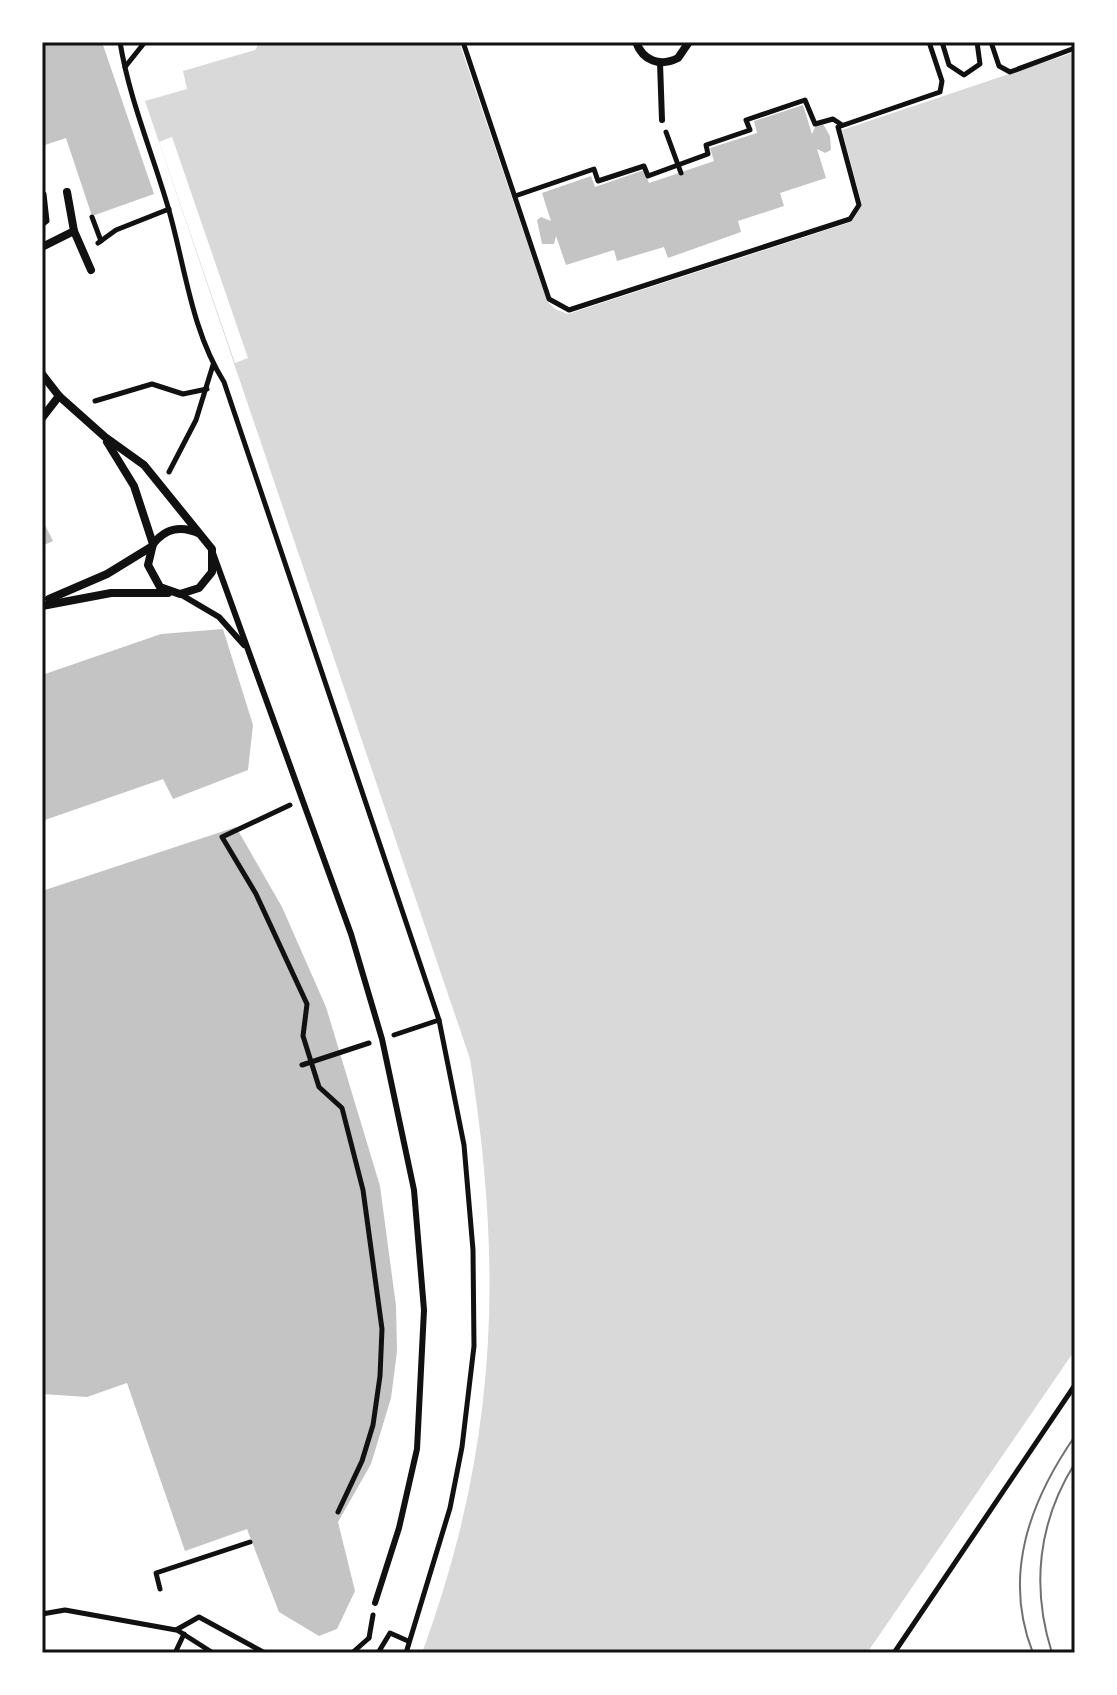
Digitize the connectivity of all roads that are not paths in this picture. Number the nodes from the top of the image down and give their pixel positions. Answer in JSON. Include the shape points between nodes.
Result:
{"nodes":[{"id":1,"x":636,"y":42,"type":"edge"},
{"id":2,"x":689,"y":42,"type":"edge"},
{"id":3,"x":660,"y":63,"type":"junction"},
{"id":4,"x":662,"y":120,"type":"road end"},
{"id":5,"x":67,"y":192,"type":"dead end"},
{"id":6,"x":74,"y":231,"type":"junction"},
{"id":7,"x":42,"y":247,"type":"edge"},
{"id":8,"x":91,"y":270,"type":"dead end"},
{"id":9,"x":42,"y":374,"type":"edge"},
{"id":10,"x":59,"y":396,"type":"junction"},
{"id":11,"x":42,"y":418,"type":"edge"},
{"id":12,"x":105,"y":437,"type":"junction"},
{"id":13,"x":200,"y":534,"type":"junction"},
{"id":14,"x":152,"y":545,"type":"junction"},
{"id":15,"x":212,"y":549,"type":"junction"},
{"id":16,"x":176,"y":594,"type":"junction"},
{"id":17,"x":42,"y":604,"type":"edge"},
{"id":18,"x":251,"y":659,"type":"junction"},
{"id":19,"x":375,"y":1603,"type":"dead end"}],
"edges":[{"from":1,"to":3,"type":"street","via":[[644,56]]},
{"from":2,"to":3,"type":"street","via":[[678,58]]},
{"from":3,"to":4,"type":"lane"},
{"from":5,"to":6,"type":"street"},
{"from":6,"to":7,"type":"street"},
{"from":6,"to":8,"type":"street"},
{"from":9,"to":10,"type":"street"},
{"from":10,"to":11,"type":"street"},
{"from":10,"to":12,"type":"street"},
{"from":12,"to":13,"type":"street","via":[[144,465]]},
{"from":12,"to":14,"type":"street","via":[[134,486]]},
{"from":13,"to":14,"type":"street","via":[[171,530]]},
{"from":13,"to":15,"type":"street"},
{"from":14,"to":16,"type":"street","via":[[150,572],[160,587]]},
{"from":14,"to":17,"type":"street","via":[[107,574]]},
{"from":15,"to":16,"type":"street","via":[[209,578],[199,588]]},
{"from":15,"to":18,"type":"lane"},
{"from":16,"to":17,"type":"street","via":[[132,591]]},
{"from":16,"to":18,"type":"lane","via":[[225,622]]},
{"from":18,"to":19,"type":"lane","via":[[351,934],[382,1039],[414,1190],[424,1310],[417,1449]]}]}
